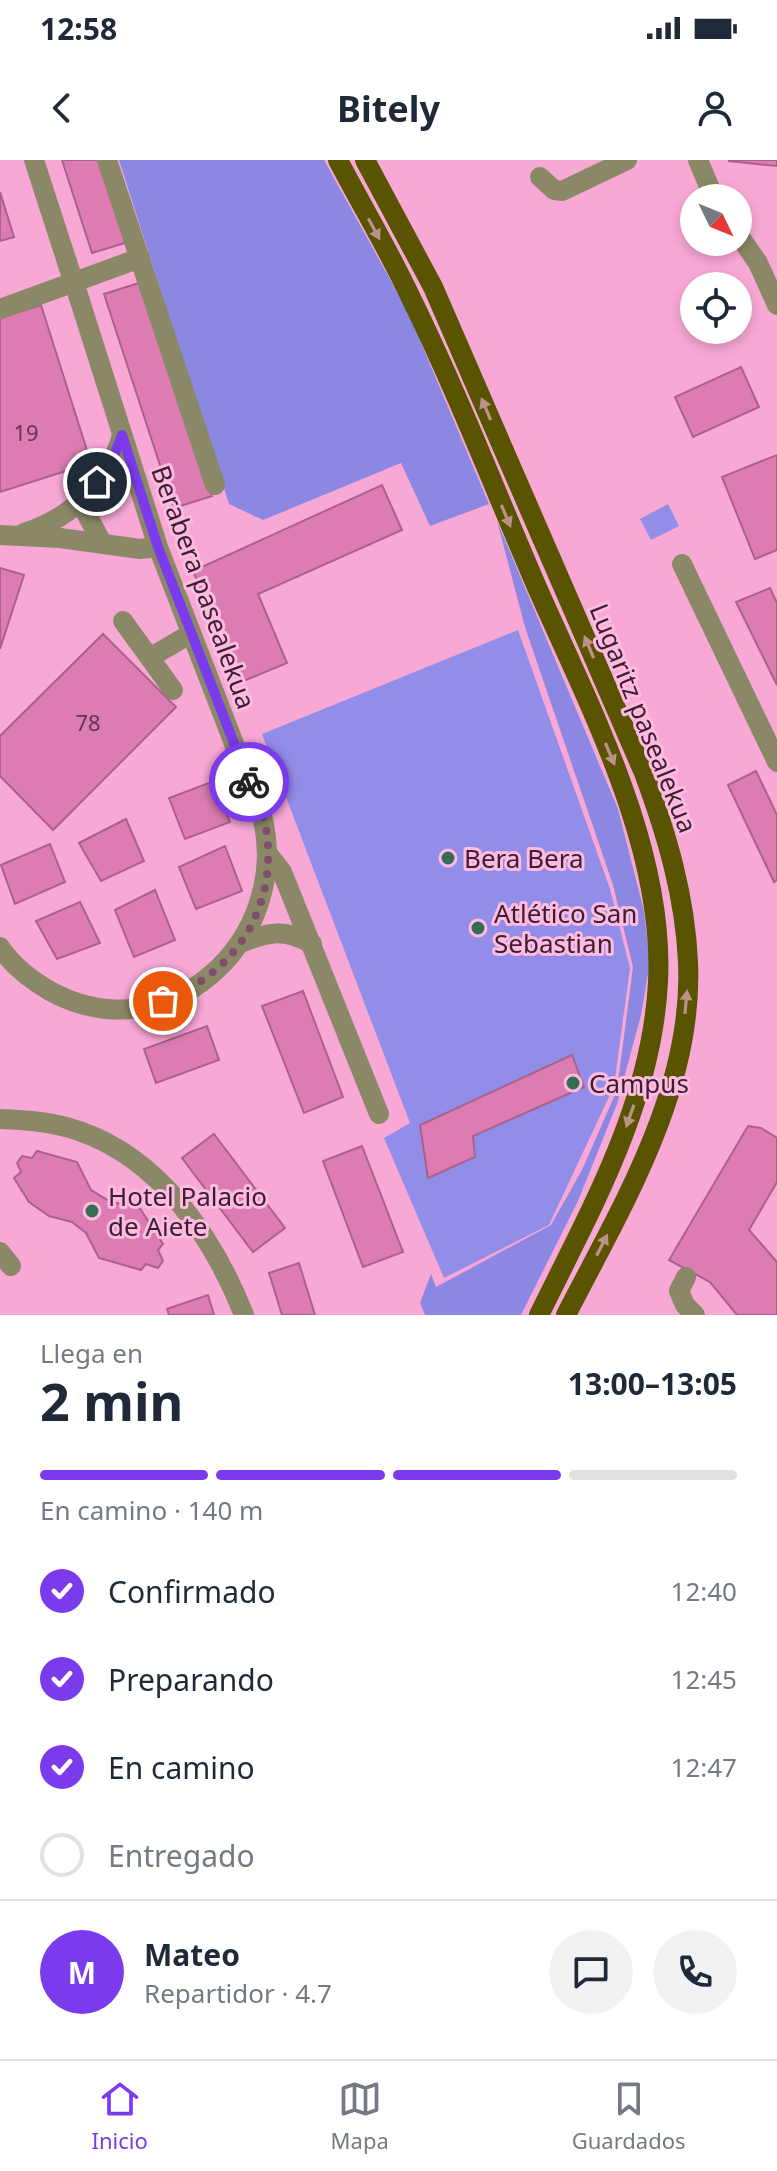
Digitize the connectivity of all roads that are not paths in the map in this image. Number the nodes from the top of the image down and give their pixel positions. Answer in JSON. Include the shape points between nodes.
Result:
{"nodes":[{"id":1,"x":34,"y":160,"type":"edge"},
{"id":2,"x":107,"y":160,"type":"edge"},
{"id":3,"x":338,"y":160,"type":"edge"},
{"id":4,"x":365,"y":160,"type":"edge"},
{"id":5,"x":627,"y":160,"type":"edge"},
{"id":6,"x":698,"y":160,"type":"edge"},
{"id":7,"x":540,"y":177,"type":"dead end"},
{"id":8,"x":708,"y":184,"type":"edge"},
{"id":9,"x":752,"y":254,"type":"edge"},
{"id":10,"x":140,"y":258,"type":"junction"},
{"id":11,"x":777,"y":305,"type":"edge"},
{"id":12,"x":0,"y":309,"type":"edge"},
{"id":13,"x":122,"y":435,"type":"junction"},
{"id":14,"x":215,"y":485,"type":"dead end"},
{"id":15,"x":88,"y":497,"type":"junction"},
{"id":16,"x":8,"y":536,"type":"edge"},
{"id":17,"x":102,"y":543,"type":"junction"},
{"id":18,"x":158,"y":547,"type":"junction"},
{"id":19,"x":682,"y":564,"type":"dead end"},
{"id":20,"x":123,"y":621,"type":"dead end"},
{"id":21,"x":190,"y":634,"type":"junction"},
{"id":22,"x":151,"y":657,"type":"junction"},
{"id":23,"x":173,"y":690,"type":"dead end"},
{"id":24,"x":772,"y":738,"type":"edge"},
{"id":25,"x":777,"y":762,"type":"edge"},
{"id":26,"x":268,"y":854,"type":"junction"},
{"id":27,"x":240,"y":943,"type":"junction"},
{"id":28,"x":312,"y":944,"type":"junction"},
{"id":29,"x":0,"y":947,"type":"edge"},
{"id":30,"x":379,"y":1114,"type":"dead end"},
{"id":31,"x":0,"y":1119,"type":"edge"},
{"id":32,"x":686,"y":1277,"type":"dead end"},
{"id":33,"x":244,"y":1315,"type":"edge"},
{"id":34,"x":539,"y":1315,"type":"edge"},
{"id":35,"x":566,"y":1315,"type":"edge"},
{"id":36,"x":695,"y":1315,"type":"edge"}],
"edges":[{"from":1,"to":13,"type":"street","name":"Berabera pasealekua","bridge":true},
{"from":2,"to":10,"type":"street"},
{"from":3,"to":34,"type":"main road","name":"Lugaritz pasealekua","one_way":true,"via":[[411,298],[622,783],[650,892],[658,983],[643,1079],[612,1166]]},
{"from":35,"to":4,"type":"main road","name":"Lugaritz pasealekua","one_way":true,"via":[[637,1177],[673,1077],[686,1009],[688,963],[680,886],[644,773],[433,287]]},
{"from":5,"to":7,"type":"street","via":[[562,191]]},
{"from":6,"to":8,"type":"street"},
{"from":9,"to":11,"type":"street"},
{"from":10,"to":12,"type":"street"},
{"from":10,"to":14,"type":"street"},
{"from":13,"to":15,"type":"street"},
{"from":13,"to":18,"type":"street","name":"Berabera pasealekua"},
{"from":15,"to":16,"type":"street","via":[[65,515]]},
{"from":15,"to":17,"type":"street","via":[[85,511]]},
{"from":16,"to":17,"type":"street"},
{"from":17,"to":18,"type":"street"},
{"from":18,"to":21,"type":"street","name":"Berabera pasealekua"},
{"from":19,"to":24,"type":"street"},
{"from":20,"to":22,"type":"street"},
{"from":21,"to":22,"type":"street"},
{"from":21,"to":26,"type":"street","name":"Berabera pasealekua","via":[[262,816]]},
{"from":22,"to":23,"type":"street"},
{"from":24,"to":25,"type":"street"},
{"from":26,"to":27,"type":"street","name":"Berabera pasealekua","via":[[258,910]]},
{"from":26,"to":28,"type":"street","via":[[282,872]]},
{"from":27,"to":28,"type":"street","via":[[285,932]]},
{"from":27,"to":29,"type":"street","name":"Berabera pasealekua","via":[[211,977],[189,991],[109,1009],[82,1004],[35,982]]},
{"from":28,"to":30,"type":"street"},
{"from":31,"to":33,"type":"street","via":[[80,1131],[146,1170],[205,1235]]},
{"from":32,"to":36,"type":"street","via":[[679,1291]]}]}
